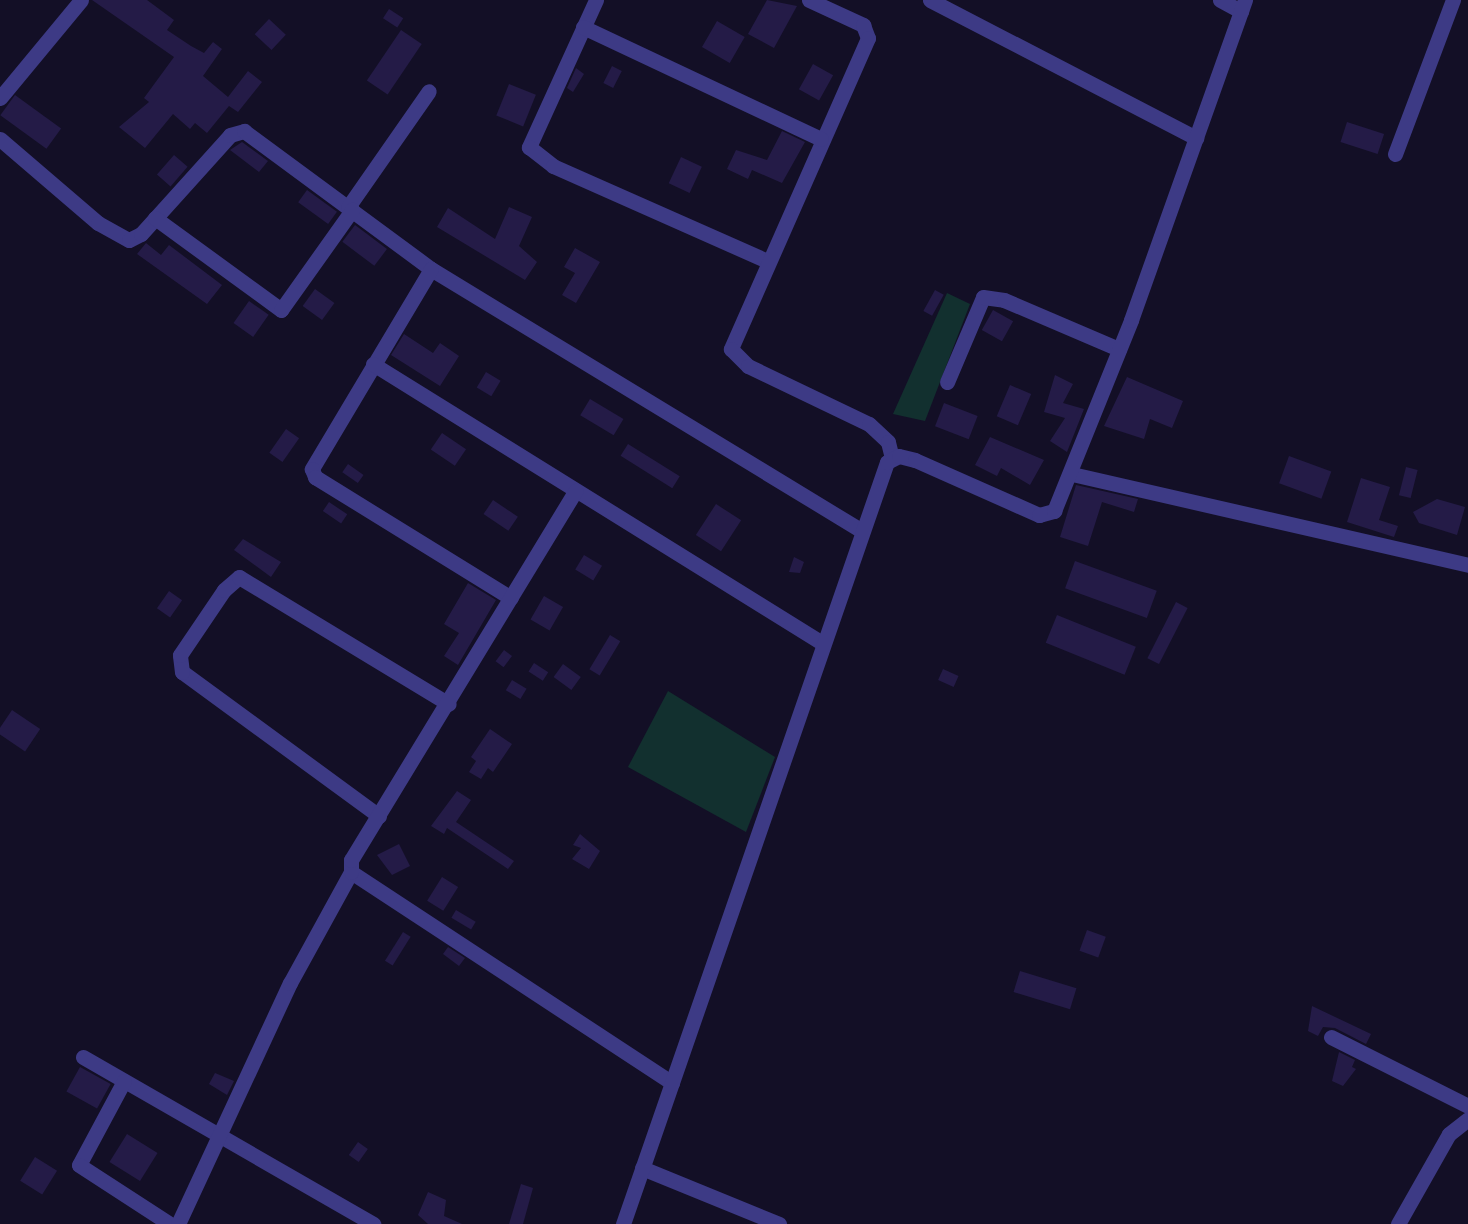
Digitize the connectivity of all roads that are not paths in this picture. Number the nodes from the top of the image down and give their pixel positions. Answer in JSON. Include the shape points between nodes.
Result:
{"nodes":[{"id":1,"x":81,"y":0,"type":"edge"},
{"id":2,"x":596,"y":0,"type":"edge"},
{"id":3,"x":808,"y":0,"type":"edge"},
{"id":4,"x":930,"y":0,"type":"edge"},
{"id":5,"x":1220,"y":0,"type":"edge"},
{"id":6,"x":1453,"y":0,"type":"edge"},
{"id":7,"x":1243,"y":6,"type":"edge"},
{"id":8,"x":583,"y":27,"type":"junction"},
{"id":9,"x":429,"y":91,"type":"dead end"},
{"id":10,"x":0,"y":98,"type":"edge"},
{"id":11,"x":1196,"y":138,"type":"junction"},
{"id":12,"x":0,"y":139,"type":"edge"},
{"id":13,"x":821,"y":139,"type":"junction"},
{"id":14,"x":1395,"y":154,"type":"dead end"},
{"id":15,"x":350,"y":209,"type":"junction"},
{"id":16,"x":155,"y":218,"type":"junction"},
{"id":17,"x":767,"y":261,"type":"junction"},
{"id":18,"x":431,"y":269,"type":"junction"},
{"id":19,"x":1119,"y":349,"type":"junction"},
{"id":20,"x":373,"y":364,"type":"junction"},
{"id":21,"x":946,"y":382,"type":"dead end"},
{"id":22,"x":892,"y":458,"type":"junction"},
{"id":23,"x":1072,"y":474,"type":"junction"},
{"id":24,"x":575,"y":491,"type":"junction"},
{"id":25,"x":862,"y":531,"type":"junction"},
{"id":26,"x":1468,"y":566,"type":"edge"},
{"id":27,"x":511,"y":598,"type":"junction"},
{"id":28,"x":822,"y":643,"type":"junction"},
{"id":29,"x":449,"y":704,"type":"junction"},
{"id":30,"x":379,"y":816,"type":"junction"},
{"id":31,"x":351,"y":872,"type":"junction"},
{"id":32,"x":1331,"y":1037,"type":"dead end"},
{"id":33,"x":83,"y":1057,"type":"dead end"},
{"id":34,"x":124,"y":1081,"type":"junction"},
{"id":35,"x":672,"y":1083,"type":"junction"},
{"id":36,"x":1468,"y":1106,"type":"edge"},
{"id":37,"x":1468,"y":1119,"type":"edge"},
{"id":38,"x":221,"y":1137,"type":"junction"},
{"id":39,"x":642,"y":1168,"type":"junction"},
{"id":40,"x":170,"y":1224,"type":"edge"},
{"id":41,"x":178,"y":1224,"type":"edge"},
{"id":42,"x":373,"y":1224,"type":"edge"},
{"id":43,"x":623,"y":1224,"type":"edge"},
{"id":44,"x":779,"y":1224,"type":"edge"},
{"id":45,"x":1398,"y":1224,"type":"edge"}],
"edges":[{"from":1,"to":10,"type":"street"},
{"from":2,"to":8,"type":"street"},
{"from":3,"to":13,"type":"street","via":[[868,31]]},
{"from":4,"to":11,"type":"street"},
{"from":5,"to":7,"type":"street"},
{"from":6,"to":14,"type":"street"},
{"from":7,"to":11,"type":"street"},
{"from":8,"to":13,"type":"street"},
{"from":8,"to":17,"type":"street","via":[[529,141],[534,154]]},
{"from":9,"to":15,"type":"street"},
{"from":11,"to":19,"type":"street"},
{"from":12,"to":16,"type":"street","via":[[110,232],[133,240]]},
{"from":13,"to":17,"type":"street"},
{"from":15,"to":16,"type":"street","via":[[241,130]]},
{"from":15,"to":16,"type":"street","via":[[281,310]]},
{"from":15,"to":18,"type":"street"},
{"from":17,"to":22,"type":"street","via":[[731,340],[734,355],[869,424],[888,441]]},
{"from":18,"to":20,"type":"street"},
{"from":18,"to":25,"type":"street"},
{"from":19,"to":21,"type":"street","via":[[1004,300],[983,297]]},
{"from":19,"to":23,"type":"street"},
{"from":20,"to":24,"type":"street"},
{"from":20,"to":27,"type":"street","via":[[314,459],[315,477]]},
{"from":22,"to":23,"type":"street","via":[[915,460],[1046,516]]},
{"from":22,"to":25,"type":"street"},
{"from":23,"to":26,"type":"street"},
{"from":24,"to":27,"type":"street"},
{"from":24,"to":28,"type":"street"},
{"from":25,"to":28,"type":"street"},
{"from":27,"to":29,"type":"street"},
{"from":28,"to":35,"type":"street"},
{"from":29,"to":30,"type":"street"},
{"from":29,"to":30,"type":"street","via":[[239,577],[224,590],[180,655],[182,672]]},
{"from":30,"to":31,"type":"street","via":[[351,860]]},
{"from":31,"to":35,"type":"street"},
{"from":31,"to":38,"type":"street","via":[[290,983]]},
{"from":32,"to":36,"type":"street"},
{"from":33,"to":34,"type":"street"},
{"from":34,"to":38,"type":"street"},
{"from":34,"to":40,"type":"street","via":[[80,1165]]},
{"from":35,"to":39,"type":"street"},
{"from":37,"to":45,"type":"street","via":[[1449,1134]]},
{"from":38,"to":41,"type":"street"},
{"from":38,"to":42,"type":"street"},
{"from":39,"to":43,"type":"street"},
{"from":39,"to":44,"type":"street"}]}
